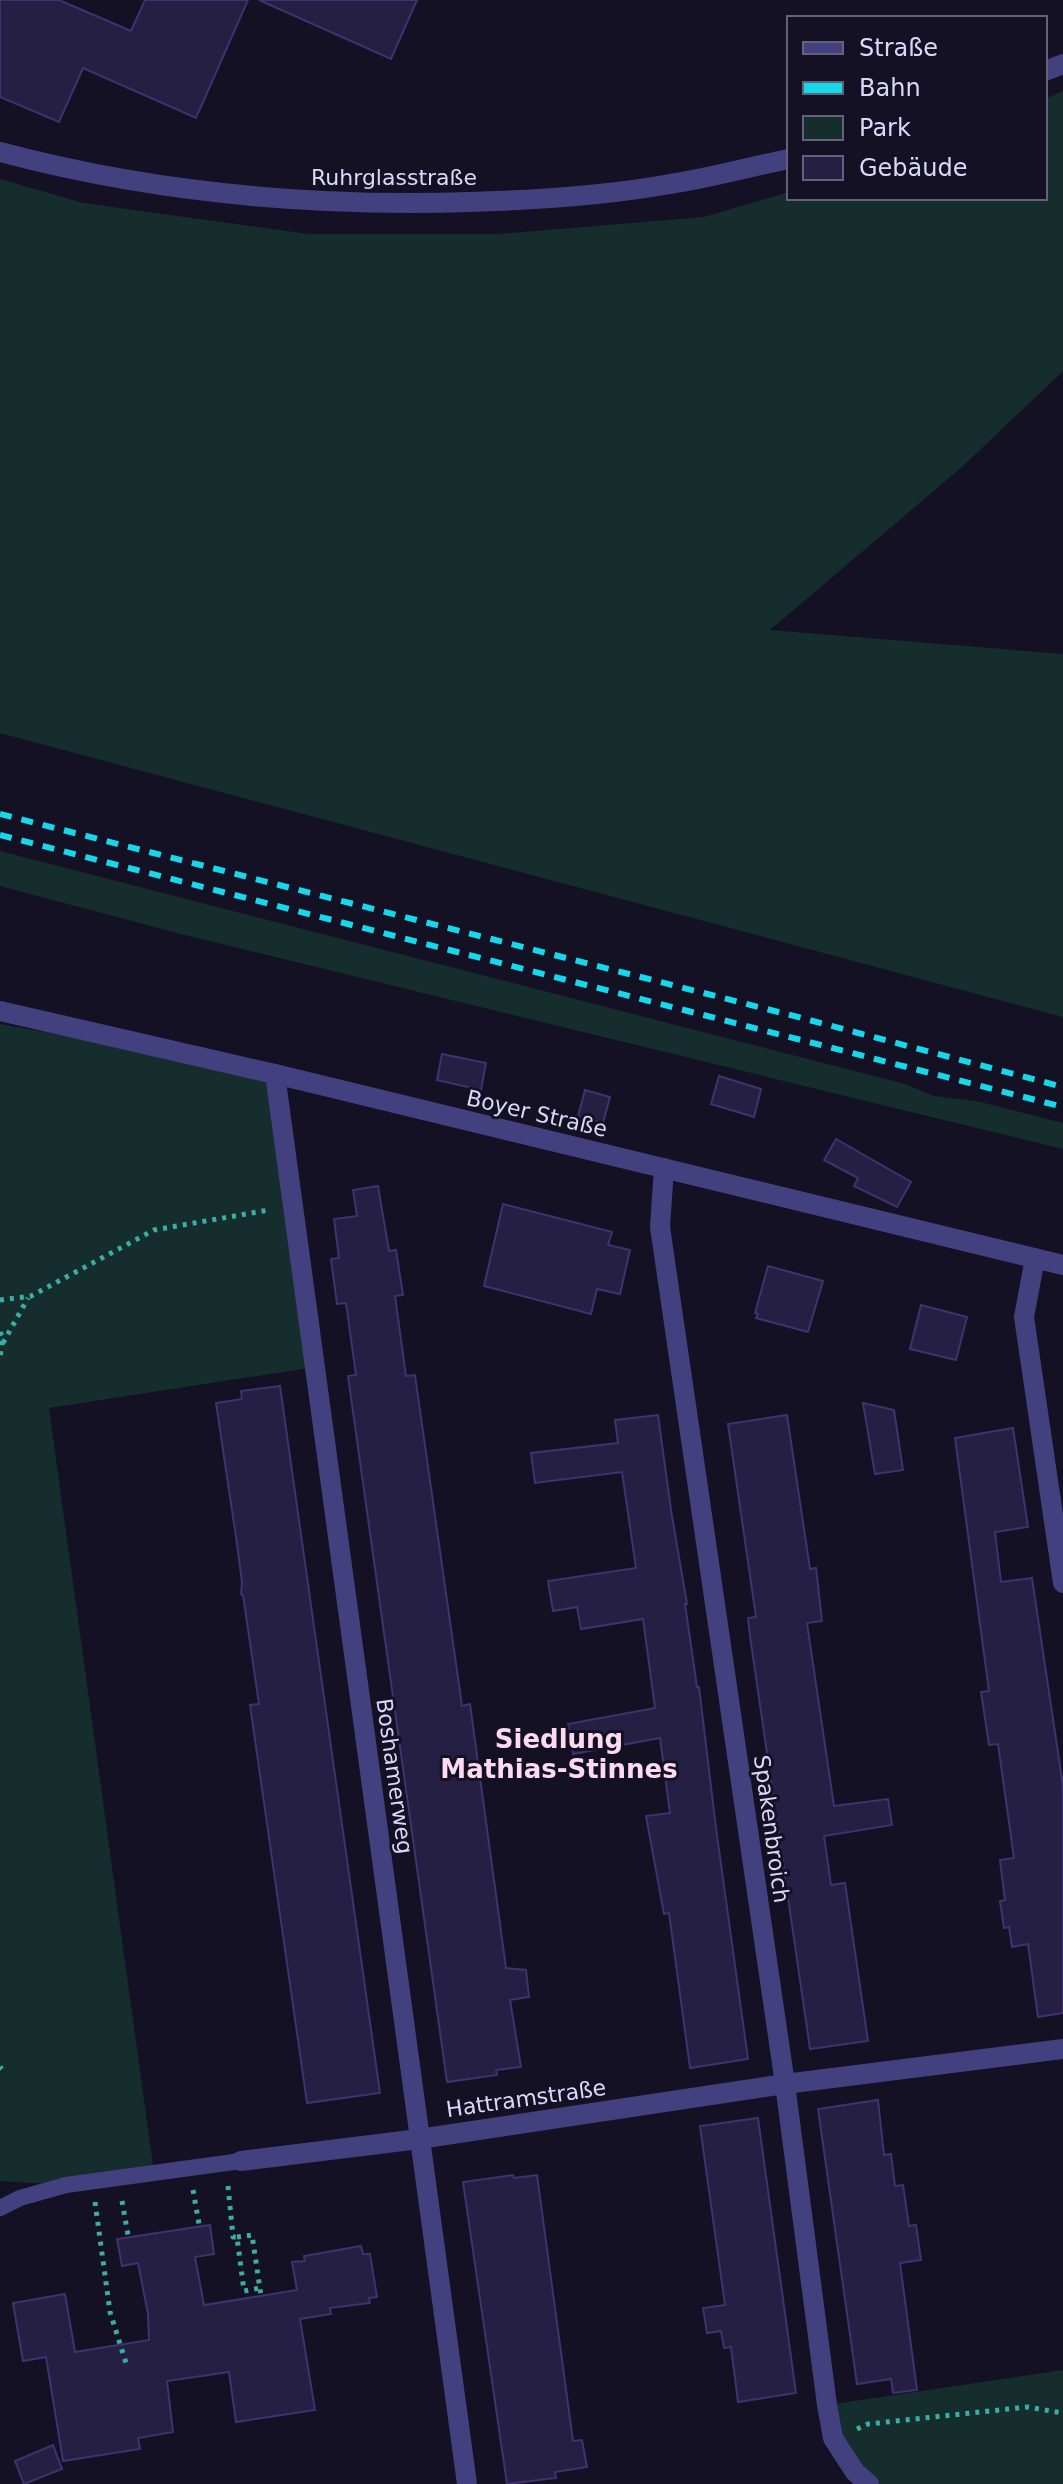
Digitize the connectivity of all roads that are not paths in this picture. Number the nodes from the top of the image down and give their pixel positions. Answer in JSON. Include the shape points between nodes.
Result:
{"nodes":[{"id":1,"x":0,"y":152,"type":"edge"},
{"id":2,"x":787,"y":159,"type":"edge"},
{"id":3,"x":0,"y":1011,"type":"edge"},
{"id":4,"x":275,"y":1074,"type":"junction"},
{"id":5,"x":664,"y":1168,"type":"junction"},
{"id":6,"x":1035,"y":1258,"type":"junction"},
{"id":7,"x":1063,"y":1265,"type":"edge"},
{"id":8,"x":1063,"y":1583,"type":"edge"},
{"id":9,"x":1063,"y":2049,"type":"edge"},
{"id":10,"x":785,"y":2084,"type":"junction"},
{"id":11,"x":419,"y":2139,"type":"junction"},
{"id":12,"x":233,"y":2162,"type":"joint"},
{"id":13,"x":0,"y":2208,"type":"edge"},
{"id":14,"x":467,"y":2484,"type":"edge"},
{"id":15,"x":869,"y":2484,"type":"edge"}],
"edges":[{"from":1,"to":2,"type":"street","name":"Ruhrglasstraße","via":[[165,187],[307,202],[408,204],[556,198],[669,185]]},
{"from":3,"to":4,"type":"street","name":"Boyer Straße"},
{"from":4,"to":5,"type":"street","name":"Boyer Straße"},
{"from":4,"to":11,"type":"street","name":"Boshamerweg"},
{"from":5,"to":6,"type":"street","name":"Boyer Straße"},
{"from":5,"to":10,"type":"street","name":"Spakenbroich","via":[[660,1227]]},
{"from":6,"to":7,"type":"street","name":"Boyer Straße"},
{"from":6,"to":8,"type":"street","via":[[1024,1317]]},
{"from":9,"to":10,"type":"street","name":"Hattramstraße"},
{"from":10,"to":11,"type":"street","name":"Hattramstraße"},
{"from":10,"to":15,"type":"street","name":"Spakenbroich","via":[[833,2438]]},
{"from":11,"to":12,"type":"street","name":"Hattramstraße"},
{"from":11,"to":14,"type":"street","name":"Boshamerweg"},
{"from":12,"to":13,"type":"lane","name":"Hattramstraße","via":[[66,2185]]}]}
